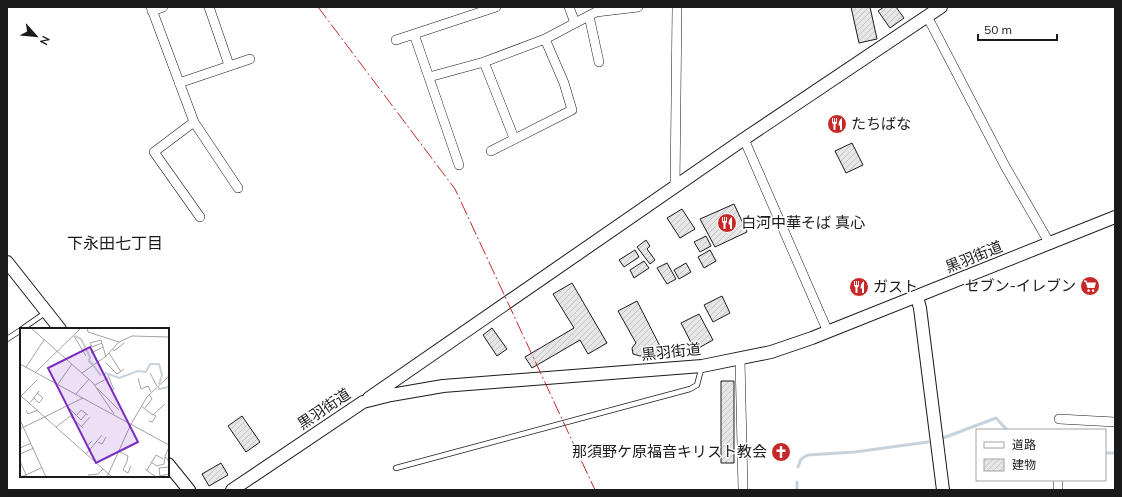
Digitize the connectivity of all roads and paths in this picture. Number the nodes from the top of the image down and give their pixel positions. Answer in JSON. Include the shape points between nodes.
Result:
{"nodes":[{"id":1,"x":163,"y":7,"type":"edge"},
{"id":2,"x":209,"y":7,"type":"edge"},
{"id":3,"x":496,"y":7,"type":"edge"},
{"id":4,"x":569,"y":7,"type":"edge"},
{"id":5,"x":638,"y":7,"type":"edge"},
{"id":6,"x":677,"y":7,"type":"edge"},
{"id":7,"x":941,"y":7,"type":"edge"},
{"id":8,"x":152,"y":9,"type":"edge"},
{"id":9,"x":589,"y":16,"type":"junction"},
{"id":10,"x":928,"y":16,"type":"junction"},
{"id":11,"x":575,"y":23,"type":"junction"},
{"id":12,"x":414,"y":34,"type":"junction"},
{"id":13,"x":545,"y":39,"type":"junction"},
{"id":14,"x":396,"y":40,"type":"dead end"},
{"id":15,"x":250,"y":59,"type":"dead end"},
{"id":16,"x":484,"y":62,"type":"junction"},
{"id":17,"x":599,"y":62,"type":"dead end"},
{"id":18,"x":229,"y":65,"type":"junction"},
{"id":19,"x":429,"y":77,"type":"junction"},
{"id":20,"x":179,"y":83,"type":"junction"},
{"id":21,"x":194,"y":122,"type":"junction"},
{"id":22,"x":514,"y":138,"type":"junction"},
{"id":23,"x":744,"y":139,"type":"junction"},
{"id":24,"x":491,"y":151,"type":"dead end"},
{"id":25,"x":459,"y":165,"type":"dead end"},
{"id":26,"x":238,"y":188,"type":"dead end"},
{"id":27,"x":675,"y":188,"type":"junction"},
{"id":28,"x":200,"y":217,"type":"dead end"},
{"id":29,"x":1115,"y":217,"type":"edge"},
{"id":30,"x":1050,"y":244,"type":"junction"},
{"id":31,"x":8,"y":264,"type":"edge"},
{"id":32,"x":917,"y":296,"type":"junction"},
{"id":33,"x":47,"y":312,"type":"junction"},
{"id":34,"x":23,"y":328,"type":"edge"},
{"id":35,"x":59,"y":328,"type":"edge"},
{"id":36,"x":20,"y":330,"type":"edge"},
{"id":37,"x":828,"y":332,"type":"junction"},
{"id":38,"x":7,"y":339,"type":"edge"},
{"id":39,"x":740,"y":359,"type":"junction"},
{"id":40,"x":702,"y":366,"type":"junction"},
{"id":41,"x":364,"y":402,"type":"junction"},
{"id":42,"x":1060,"y":419,"type":"dead end"},
{"id":43,"x":1115,"y":422,"type":"edge"},
{"id":44,"x":169,"y":465,"type":"edge"},
{"id":45,"x":396,"y":468,"type":"dead end"},
{"id":46,"x":189,"y":490,"type":"edge"},
{"id":47,"x":232,"y":490,"type":"edge"},
{"id":48,"x":743,"y":490,"type":"edge"},
{"id":49,"x":943,"y":490,"type":"edge"}],
"edges":[{"from":1,"to":8,"type":"street"},
{"from":2,"to":18,"type":"street"},
{"from":3,"to":12,"type":"street"},
{"from":4,"to":11,"type":"street"},
{"from":5,"to":9,"type":"street","via":[[596,12]]},
{"from":6,"to":27,"type":"street"},
{"from":7,"to":10,"type":"street"},
{"from":8,"to":20,"type":"street"},
{"from":9,"to":11,"type":"street"},
{"from":9,"to":17,"type":"street"},
{"from":10,"to":23,"type":"street"},
{"from":10,"to":30,"type":"street","via":[[1005,166]]},
{"from":11,"to":13,"type":"street"},
{"from":12,"to":14,"type":"street"},
{"from":12,"to":19,"type":"street"},
{"from":13,"to":16,"type":"street"},
{"from":13,"to":22,"type":"street","via":[[564,83],[572,110]]},
{"from":15,"to":18,"type":"street"},
{"from":16,"to":19,"type":"street"},
{"from":16,"to":22,"type":"street"},
{"from":18,"to":20,"type":"street"},
{"from":19,"to":25,"type":"street"},
{"from":20,"to":21,"type":"street"},
{"from":21,"to":26,"type":"street"},
{"from":21,"to":28,"type":"street","via":[[154,152]]},
{"from":22,"to":24,"type":"street"},
{"from":23,"to":27,"type":"street"},
{"from":23,"to":37,"type":"street"},
{"from":27,"to":41,"type":"street"},
{"from":29,"to":30,"type":"street","name":"黒羽街道"},
{"from":30,"to":32,"type":"street","name":"黒羽街道"},
{"from":31,"to":33,"type":"street"},
{"from":32,"to":37,"type":"street","name":"黒羽街道"},
{"from":32,"to":49,"type":"street"},
{"from":33,"to":34,"type":"lane"},
{"from":33,"to":35,"type":"street"},
{"from":36,"to":38,"type":"lane"},
{"from":37,"to":39,"type":"street","name":"黒羽街道","via":[[771,352]]},
{"from":39,"to":40,"type":"street","name":"黒羽街道"},
{"from":39,"to":48,"type":"street"},
{"from":40,"to":41,"type":"street","name":"黒羽街道","via":[[443,386]]},
{"from":40,"to":45,"type":"lane","via":[[697,385],[690,389]]},
{"from":41,"to":47,"type":"street","name":"黒羽街道"},
{"from":42,"to":43,"type":"street"},
{"from":44,"to":46,"type":"street"}]}
